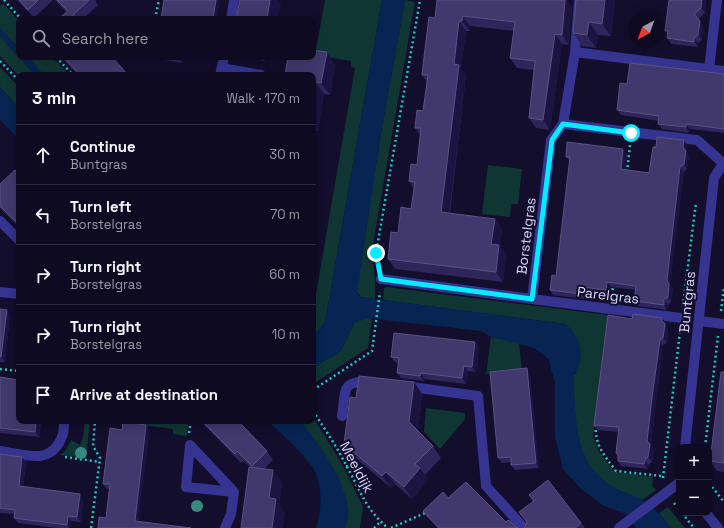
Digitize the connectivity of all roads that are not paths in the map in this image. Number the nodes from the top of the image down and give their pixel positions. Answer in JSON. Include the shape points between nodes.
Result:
{"nodes":[{"id":1,"x":234,"y":0,"type":"edge"},
{"id":2,"x":579,"y":0,"type":"edge"},
{"id":3,"x":717,"y":0,"type":"edge"},
{"id":4,"x":231,"y":16,"type":"edge"},
{"id":5,"x":575,"y":52,"type":"junction"},
{"id":6,"x":223,"y":60,"type":"edge"},
{"id":7,"x":709,"y":69,"type":"junction"},
{"id":8,"x":221,"y":71,"type":"edge"},
{"id":9,"x":724,"y":71,"type":"edge"},
{"id":10,"x":231,"y":72,"type":"edge"},
{"id":11,"x":563,"y":124,"type":"junction"},
{"id":12,"x":724,"y":162,"type":"edge"},
{"id":13,"x":0,"y":221,"type":"edge"},
{"id":14,"x":16,"y":237,"type":"edge"},
{"id":15,"x":381,"y":279,"type":"road end"},
{"id":16,"x":0,"y":292,"type":"edge"},
{"id":17,"x":16,"y":294,"type":"edge"},
{"id":18,"x":532,"y":299,"type":"junction"},
{"id":19,"x":681,"y":318,"type":"dead end"},
{"id":20,"x":699,"y":321,"type":"junction"},
{"id":21,"x":722,"y":323,"type":"edge"},
{"id":22,"x":378,"y":382,"type":"edge"},
{"id":23,"x":394,"y":384,"type":"edge"},
{"id":24,"x":342,"y":416,"type":"dead end"},
{"id":25,"x":64,"y":424,"type":"edge"},
{"id":26,"x":685,"y":444,"type":"edge"},
{"id":27,"x":0,"y":451,"type":"edge"},
{"id":28,"x":676,"y":485,"type":"edge"},
{"id":29,"x":234,"y":492,"type":"junction"},
{"id":30,"x":708,"y":516,"type":"edge"},
{"id":31,"x":621,"y":527,"type":"edge"},
{"id":32,"x":225,"y":528,"type":"edge"},
{"id":33,"x":524,"y":528,"type":"edge"},
{"id":34,"x":718,"y":528,"type":"edge"}],
"edges":[{"from":1,"to":4,"type":"street"},
{"from":2,"to":5,"type":"street"},
{"from":3,"to":7,"type":"street"},
{"from":5,"to":7,"type":"street"},
{"from":5,"to":11,"type":"street"},
{"from":6,"to":8,"type":"street"},
{"from":7,"to":9,"type":"street"},
{"from":8,"to":10,"type":"street"},
{"from":11,"to":12,"type":"street","name":"Buntgras","via":[[696,140]]},
{"from":11,"to":18,"type":"street","name":"Borstelgras","via":[[552,140]]},
{"from":12,"to":20,"type":"street","name":"Buntgras","via":[[714,178]]},
{"from":13,"to":14,"type":"street"},
{"from":15,"to":18,"type":"street"},
{"from":16,"to":17,"type":"street"},
{"from":18,"to":19,"type":"street","name":"Parelgras"},
{"from":20,"to":21,"type":"street"},
{"from":20,"to":26,"type":"street","name":"Buntgras"},
{"from":22,"to":24,"type":"street","via":[[350,383]]},
{"from":23,"to":33,"type":"street","via":[[478,396],[486,486]]},
{"from":25,"to":27,"type":"street","via":[[64,434],[60,443],[44,455]]},
{"from":28,"to":31,"type":"street"},
{"from":29,"to":29,"type":"street","via":[[186,487],[190,445],[205,461]]},
{"from":29,"to":32,"type":"street","via":[[231,514]]},
{"from":30,"to":34,"type":"street"}]}
